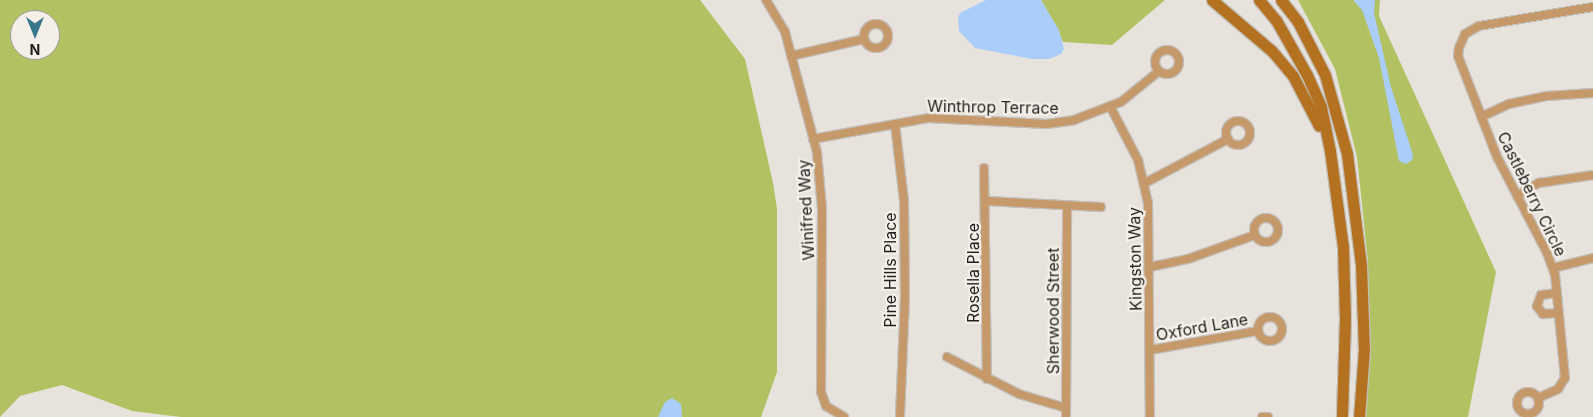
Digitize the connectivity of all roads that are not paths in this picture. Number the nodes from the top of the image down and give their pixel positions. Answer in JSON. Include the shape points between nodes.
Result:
{"nodes":[{"id":1,"x":766,"y":0,"type":"edge"},
{"id":2,"x":1212,"y":0,"type":"edge"},
{"id":3,"x":1259,"y":0,"type":"edge"},
{"id":4,"x":1281,"y":0,"type":"edge"},
{"id":5,"x":1593,"y":7,"type":"edge"},
{"id":6,"x":864,"y":39,"type":"dead end"},
{"id":7,"x":792,"y":56,"type":"junction"},
{"id":8,"x":1159,"y":71,"type":"dead end"},
{"id":9,"x":1593,"y":93,"type":"edge"},
{"id":10,"x":1111,"y":108,"type":"junction"},
{"id":11,"x":1481,"y":117,"type":"junction"},
{"id":12,"x":895,"y":124,"type":"junction"},
{"id":13,"x":814,"y":139,"type":"junction"},
{"id":14,"x":1228,"y":139,"type":"dead end"},
{"id":15,"x":1330,"y":151,"type":"junction"},
{"id":16,"x":984,"y":168,"type":"dead end"},
{"id":17,"x":1593,"y":175,"type":"edge"},
{"id":18,"x":1145,"y":183,"type":"junction"},
{"id":19,"x":1517,"y":196,"type":"junction"},
{"id":20,"x":986,"y":200,"type":"junction"},
{"id":21,"x":1066,"y":206,"type":"junction"},
{"id":22,"x":1101,"y":207,"type":"dead end"},
{"id":23,"x":1255,"y":235,"type":"dead end"},
{"id":24,"x":1593,"y":258,"type":"edge"},
{"id":25,"x":1150,"y":266,"type":"junction"},
{"id":26,"x":1553,"y":268,"type":"junction"},
{"id":27,"x":1557,"y":293,"type":"junction"},
{"id":28,"x":1559,"y":313,"type":"junction"},
{"id":29,"x":1258,"y":331,"type":"dead end"},
{"id":30,"x":1150,"y":350,"type":"junction"},
{"id":31,"x":947,"y":357,"type":"dead end"},
{"id":32,"x":987,"y":379,"type":"junction"},
{"id":33,"x":1538,"y":398,"type":"dead end"},
{"id":34,"x":1066,"y":408,"type":"junction"},
{"id":35,"x":844,"y":417,"type":"edge"},
{"id":36,"x":900,"y":417,"type":"edge"},
{"id":37,"x":1066,"y":417,"type":"edge"},
{"id":38,"x":1150,"y":417,"type":"edge"},
{"id":39,"x":1262,"y":417,"type":"edge"},
{"id":40,"x":1268,"y":417,"type":"edge"},
{"id":41,"x":1342,"y":417,"type":"edge"},
{"id":42,"x":1359,"y":417,"type":"edge"}],
"edges":[{"from":1,"to":7,"type":"street","name":"Winifred Way","via":[[782,24]]},
{"from":2,"to":15,"type":"main road","via":[[1272,51],[1294,76]]},
{"from":3,"to":15,"type":"main road","via":[[1276,20],[1308,75],[1321,107]]},
{"from":4,"to":42,"type":"main road","via":[[1298,22],[1325,75],[1347,154],[1362,280],[1364,349]]},
{"from":5,"to":11,"type":"street","name":"Castleberry Circle","via":[[1480,26],[1465,34],[1458,56]]},
{"from":6,"to":7,"type":"street"},
{"from":7,"to":13,"type":"street","name":"Winifred Way"},
{"from":8,"to":10,"type":"street","name":"Winthrop Terrace"},
{"from":9,"to":11,"type":"street","via":[[1547,96],[1509,104]]},
{"from":10,"to":12,"type":"street","name":"Winthrop Terrace","via":[[1062,123],[941,117]]},
{"from":10,"to":18,"type":"street","name":"Kingston Way","via":[[1129,140]]},
{"from":11,"to":19,"type":"street","name":"Castleberry Circle"},
{"from":12,"to":13,"type":"street","name":"Winthrop Terrace"},
{"from":12,"to":36,"type":"street","name":"Pine Hills Place","via":[[904,201],[905,297]]},
{"from":13,"to":35,"type":"street","name":"Winifred Way","via":[[822,208],[821,392],[826,406]]},
{"from":14,"to":18,"type":"street"},
{"from":15,"to":41,"type":"main road","via":[[1342,247],[1345,319]]},
{"from":16,"to":20,"type":"street","name":"Rosella Place"},
{"from":17,"to":19,"type":"street","via":[[1539,183]]},
{"from":18,"to":25,"type":"street","name":"Kingston Way"},
{"from":19,"to":26,"type":"street","name":"Castleberry Circle"},
{"from":20,"to":21,"type":"street"},
{"from":20,"to":32,"type":"street","name":"Rosella Place"},
{"from":21,"to":22,"type":"street"},
{"from":21,"to":34,"type":"street","name":"Sherwood Street"},
{"from":23,"to":25,"type":"street","via":[[1188,259]]},
{"from":24,"to":26,"type":"street"},
{"from":25,"to":30,"type":"street","name":"Kingston Way"},
{"from":26,"to":27,"type":"street","name":"Castleberry Circle"},
{"from":27,"to":28,"type":"street","name":"Castleberry Circle"},
{"from":27,"to":28,"type":"street","via":[[1541,295],[1537,306],[1543,314]]},
{"from":28,"to":33,"type":"street","name":"Castleberry Circle","via":[[1565,378],[1558,389]]},
{"from":29,"to":30,"type":"street","name":"Oxford Lane"},
{"from":30,"to":38,"type":"street","name":"Kingston Way"},
{"from":31,"to":32,"type":"street"},
{"from":32,"to":34,"type":"street","via":[[1037,401]]},
{"from":34,"to":37,"type":"street","name":"Sherwood Street"},
{"from":39,"to":40,"type":"street"}]}
